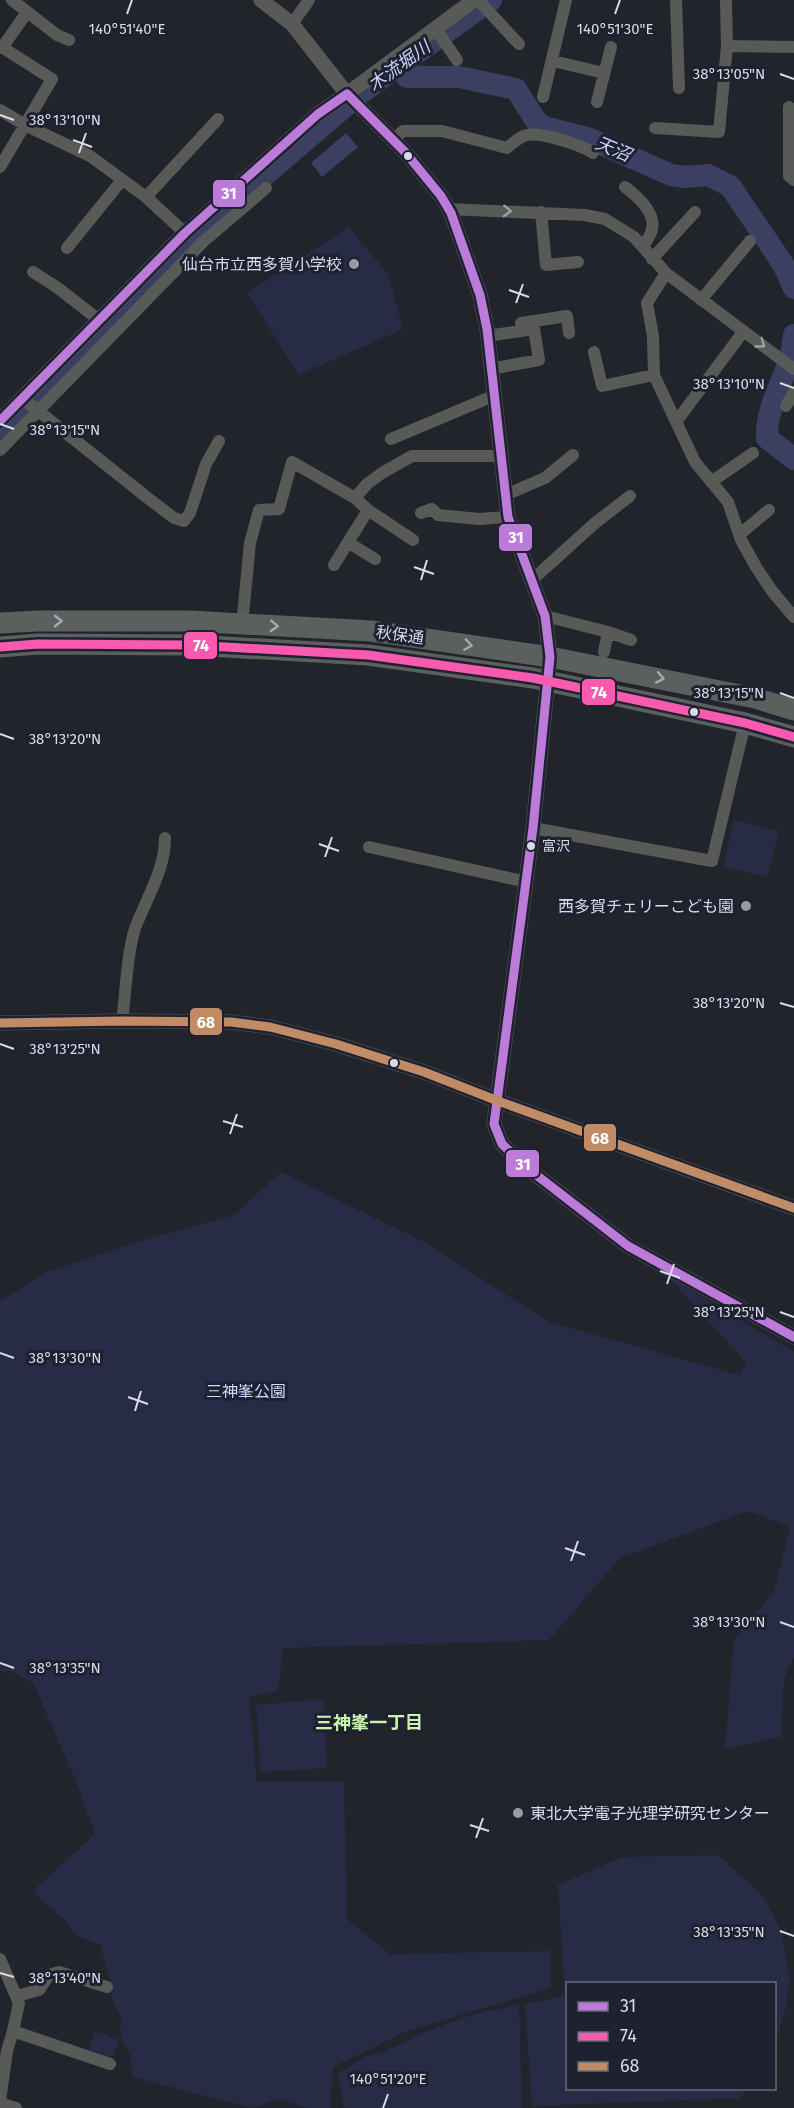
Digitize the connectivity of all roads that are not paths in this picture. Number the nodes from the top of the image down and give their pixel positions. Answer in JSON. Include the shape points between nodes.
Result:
{"nodes":[{"id":1,"x":12,"y":0,"type":"edge"},
{"id":2,"x":261,"y":0,"type":"edge"},
{"id":3,"x":309,"y":0,"type":"edge"},
{"id":4,"x":566,"y":0,"type":"edge"},
{"id":5,"x":676,"y":0,"type":"edge"},
{"id":6,"x":726,"y":0,"type":"edge"},
{"id":7,"x":477,"y":1,"type":"edge"},
{"id":8,"x":27,"y":12,"type":"junction"},
{"id":9,"x":292,"y":24,"type":"junction"},
{"id":10,"x":437,"y":30,"type":"junction"},
{"id":11,"x":69,"y":40,"type":"dead end"},
{"id":12,"x":519,"y":44,"type":"dead end"},
{"id":13,"x":728,"y":46,"type":"junction"},
{"id":14,"x":1,"y":47,"type":"edge"},
{"id":15,"x":611,"y":47,"type":"dead end"},
{"id":16,"x":794,"y":47,"type":"edge"},
{"id":17,"x":457,"y":60,"type":"dead end"},
{"id":18,"x":553,"y":61,"type":"junction"},
{"id":19,"x":604,"y":73,"type":"junction"},
{"id":20,"x":679,"y":88,"type":"dead end"},
{"id":21,"x":348,"y":95,"type":"junction"},
{"id":22,"x":543,"y":97,"type":"dead end"},
{"id":23,"x":597,"y":102,"type":"dead end"},
{"id":24,"x":789,"y":107,"type":"dead end"},
{"id":25,"x":0,"y":110,"type":"edge"},
{"id":26,"x":218,"y":119,"type":"dead end"},
{"id":27,"x":25,"y":126,"type":"junction"},
{"id":28,"x":655,"y":128,"type":"dead end"},
{"id":29,"x":393,"y":140,"type":"junction"},
{"id":30,"x":592,"y":153,"type":"dead end"},
{"id":31,"x":791,"y":163,"type":"edge"},
{"id":32,"x":0,"y":167,"type":"edge"},
{"id":33,"x":122,"y":180,"type":"junction"},
{"id":34,"x":794,"y":180,"type":"edge"},
{"id":35,"x":262,"y":183,"type":"junction"},
{"id":36,"x":625,"y":187,"type":"dead end"},
{"id":37,"x":146,"y":197,"type":"junction"},
{"id":38,"x":448,"y":209,"type":"junction"},
{"id":39,"x":541,"y":212,"type":"junction"},
{"id":40,"x":695,"y":212,"type":"dead end"},
{"id":41,"x":185,"y":233,"type":"junction"},
{"id":42,"x":750,"y":241,"type":"dead end"},
{"id":43,"x":644,"y":246,"type":"junction"},
{"id":44,"x":67,"y":248,"type":"dead end"},
{"id":45,"x":652,"y":259,"type":"junction"},
{"id":46,"x":578,"y":262,"type":"dead end"},
{"id":47,"x":33,"y":272,"type":"dead end"},
{"id":48,"x":666,"y":273,"type":"junction"},
{"id":49,"x":701,"y":300,"type":"junction"},
{"id":50,"x":99,"y":320,"type":"junction"},
{"id":51,"x":487,"y":332,"type":"junction"},
{"id":52,"x":743,"y":332,"type":"junction"},
{"id":53,"x":569,"y":333,"type":"dead end"},
{"id":54,"x":594,"y":352,"type":"dead end"},
{"id":55,"x":794,"y":368,"type":"edge"},
{"id":56,"x":490,"y":369,"type":"junction"},
{"id":57,"x":654,"y":375,"type":"junction"},
{"id":58,"x":794,"y":392,"type":"edge"},
{"id":59,"x":493,"y":396,"type":"junction"},
{"id":60,"x":30,"y":405,"type":"junction"},
{"id":61,"x":786,"y":406,"type":"dead end"},
{"id":62,"x":0,"y":421,"type":"edge"},
{"id":63,"x":676,"y":422,"type":"junction"},
{"id":64,"x":391,"y":439,"type":"dead end"},
{"id":65,"x":219,"y":441,"type":"dead end"},
{"id":66,"x":0,"y":450,"type":"edge"},
{"id":67,"x":753,"y":453,"type":"dead end"},
{"id":68,"x":573,"y":455,"type":"dead end"},
{"id":69,"x":500,"y":456,"type":"junction"},
{"id":70,"x":711,"y":482,"type":"junction"},
{"id":71,"x":505,"y":495,"type":"junction"},
{"id":72,"x":630,"y":496,"type":"dead end"},
{"id":73,"x":355,"y":498,"type":"junction"},
{"id":74,"x":368,"y":510,"type":"junction"},
{"id":75,"x":769,"y":510,"type":"dead end"},
{"id":76,"x":422,"y":513,"type":"dead end"},
{"id":77,"x":507,"y":518,"type":"junction"},
{"id":78,"x":740,"y":534,"type":"junction"},
{"id":79,"x":413,"y":540,"type":"dead end"},
{"id":80,"x":348,"y":543,"type":"junction"},
{"id":81,"x":375,"y":559,"type":"dead end"},
{"id":82,"x":334,"y":565,"type":"dead end"},
{"id":83,"x":532,"y":580,"type":"junction"},
{"id":84,"x":545,"y":616,"type":"junction"},
{"id":85,"x":794,"y":616,"type":"edge"},
{"id":86,"x":0,"y":623,"type":"edge"},
{"id":87,"x":242,"y":625,"type":"junction"},
{"id":88,"x":609,"y":632,"type":"junction"},
{"id":89,"x":631,"y":640,"type":"dead end"},
{"id":90,"x":0,"y":647,"type":"edge"},
{"id":91,"x":550,"y":657,"type":"junction"},
{"id":92,"x":603,"y":657,"type":"junction"},
{"id":93,"x":547,"y":681,"type":"junction"},
{"id":94,"x":794,"y":710,"type":"edge"},
{"id":95,"x":744,"y":723,"type":"junction"},
{"id":96,"x":794,"y":737,"type":"edge"},
{"id":97,"x":533,"y":828,"type":"junction"},
{"id":98,"x":165,"y":838,"type":"dead end"},
{"id":99,"x":369,"y":847,"type":"dead end"},
{"id":100,"x":527,"y":882,"type":"junction"},
{"id":101,"x":122,"y":1021,"type":"junction"},
{"id":102,"x":0,"y":1023,"type":"edge"},
{"id":103,"x":498,"y":1101,"type":"junction"},
{"id":104,"x":794,"y":1208,"type":"edge"},
{"id":105,"x":794,"y":1337,"type":"edge"},
{"id":106,"x":0,"y":1959,"type":"edge"},
{"id":107,"x":107,"y":1987,"type":"dead end"},
{"id":108,"x":18,"y":1996,"type":"junction"},
{"id":109,"x":14,"y":2031,"type":"junction"},
{"id":110,"x":110,"y":2064,"type":"dead end"},
{"id":111,"x":0,"y":2102,"type":"edge"},
{"id":112,"x":16,"y":2108,"type":"edge"}],
"edges":[{"from":1,"to":8,"type":"street"},
{"from":2,"to":9,"type":"street"},
{"from":3,"to":9,"type":"street"},
{"from":4,"to":18,"type":"street"},
{"from":5,"to":20,"type":"street"},
{"from":6,"to":13,"type":"street"},
{"from":7,"to":10,"type":"street"},
{"from":7,"to":12,"type":"street"},
{"from":8,"to":11,"type":"street"},
{"from":8,"to":14,"type":"street"},
{"from":9,"to":21,"type":"street"},
{"from":10,"to":17,"type":"street"},
{"from":10,"to":21,"type":"street"},
{"from":13,"to":16,"type":"street"},
{"from":13,"to":28,"type":"street","via":[[719,132]]},
{"from":14,"to":27,"type":"street","via":[[52,79]]},
{"from":15,"to":19,"type":"street"},
{"from":18,"to":19,"type":"street"},
{"from":18,"to":22,"type":"street"},
{"from":19,"to":23,"type":"street"},
{"from":21,"to":29,"type":"street"},
{"from":21,"to":35,"type":"street","via":[[318,114]]},
{"from":24,"to":31,"type":"street"},
{"from":25,"to":27,"type":"street"},
{"from":26,"to":37,"type":"street"},
{"from":27,"to":32,"type":"street"},
{"from":27,"to":33,"type":"street","via":[[90,156]]},
{"from":29,"to":30,"type":"street","via":[[404,131],[442,131],[507,148],[528,134],[584,147]]},
{"from":29,"to":38,"type":"street"},
{"from":31,"to":34,"type":"street","via":[[789,176]]},
{"from":33,"to":37,"type":"street"},
{"from":33,"to":44,"type":"street"},
{"from":35,"to":41,"type":"street"},
{"from":35,"to":60,"type":"street"},
{"from":36,"to":43,"type":"street","via":[[650,213],[653,228]]},
{"from":37,"to":41,"type":"street"},
{"from":38,"to":39,"type":"street","one_way":true},
{"from":38,"to":51,"type":"street","via":[[480,295]]},
{"from":39,"to":43,"type":"street","via":[[605,219]]},
{"from":39,"to":46,"type":"street","via":[[546,265]]},
{"from":40,"to":45,"type":"street"},
{"from":41,"to":50,"type":"street","via":[[143,285]]},
{"from":42,"to":49,"type":"street"},
{"from":43,"to":45,"type":"street"},
{"from":45,"to":48,"type":"street"},
{"from":47,"to":50,"type":"street"},
{"from":48,"to":49,"type":"street"},
{"from":48,"to":57,"type":"street","via":[[647,303]]},
{"from":49,"to":52,"type":"street"},
{"from":50,"to":60,"type":"street"},
{"from":51,"to":53,"type":"street","via":[[567,316]]},
{"from":51,"to":56,"type":"street"},
{"from":51,"to":56,"type":"street","via":[[534,329],[539,360]]},
{"from":52,"to":55,"type":"street","one_way":true},
{"from":52,"to":63,"type":"street"},
{"from":54,"to":57,"type":"street","via":[[602,387]]},
{"from":56,"to":59,"type":"street"},
{"from":57,"to":63,"type":"street"},
{"from":58,"to":61,"type":"street"},
{"from":59,"to":64,"type":"street"},
{"from":59,"to":69,"type":"street"},
{"from":60,"to":62,"type":"street"},
{"from":60,"to":65,"type":"street","via":[[174,518],[184,521]]},
{"from":60,"to":66,"type":"street"},
{"from":63,"to":70,"type":"street","via":[[695,462]]},
{"from":67,"to":70,"type":"street"},
{"from":68,"to":71,"type":"street","via":[[546,478]]},
{"from":69,"to":71,"type":"street"},
{"from":69,"to":73,"type":"street","via":[[412,456],[367,484]]},
{"from":70,"to":78,"type":"street","via":[[728,502]]},
{"from":71,"to":77,"type":"street"},
{"from":72,"to":83,"type":"street"},
{"from":73,"to":74,"type":"street"},
{"from":73,"to":87,"type":"street","via":[[292,462],[279,509],[259,510],[250,543]]},
{"from":74,"to":79,"type":"street"},
{"from":74,"to":80,"type":"street"},
{"from":75,"to":78,"type":"street"},
{"from":76,"to":77,"type":"street","via":[[432,509],[438,516]]},
{"from":77,"to":83,"type":"street"},
{"from":78,"to":85,"type":"street","via":[[756,567]]},
{"from":80,"to":81,"type":"street"},
{"from":80,"to":82,"type":"street"},
{"from":83,"to":84,"type":"street"},
{"from":84,"to":88,"type":"street"},
{"from":84,"to":91,"type":"street"},
{"from":86,"to":87,"type":"highway","name":"秋保通","one_way":true,"via":[[190,621]]},
{"from":87,"to":91,"type":"highway","name":"秋保通","one_way":true,"via":[[371,631]]},
{"from":88,"to":89,"type":"street"},
{"from":88,"to":92,"type":"street"},
{"from":90,"to":93,"type":"highway","name":"秋保通","via":[[190,645],[345,654]]},
{"from":91,"to":92,"type":"highway","name":"秋保通"},
{"from":91,"to":93,"type":"street"},
{"from":92,"to":94,"type":"highway","name":"秋保通","one_way":true},
{"from":93,"to":95,"type":"highway","name":"秋保通"},
{"from":93,"to":97,"type":"street"},
{"from":95,"to":96,"type":"highway","name":"秋保通"},
{"from":95,"to":97,"type":"street","via":[[712,861]]},
{"from":97,"to":100,"type":"street"},
{"from":98,"to":101,"type":"street","via":[[165,855],[133,938]]},
{"from":99,"to":100,"type":"street"},
{"from":100,"to":103,"type":"street"},
{"from":101,"to":102,"type":"street"},
{"from":101,"to":103,"type":"street","via":[[231,1022],[270,1027],[424,1072]]},
{"from":103,"to":104,"type":"street"},
{"from":103,"to":105,"type":"street","via":[[494,1124],[502,1144],[559,1194],[628,1246]]},
{"from":106,"to":108,"type":"street"},
{"from":107,"to":108,"type":"street","via":[[59,1972],[49,1975],[39,1990]]},
{"from":108,"to":109,"type":"street"},
{"from":109,"to":110,"type":"street"},
{"from":109,"to":111,"type":"street"},
{"from":111,"to":112,"type":"street"}]}
